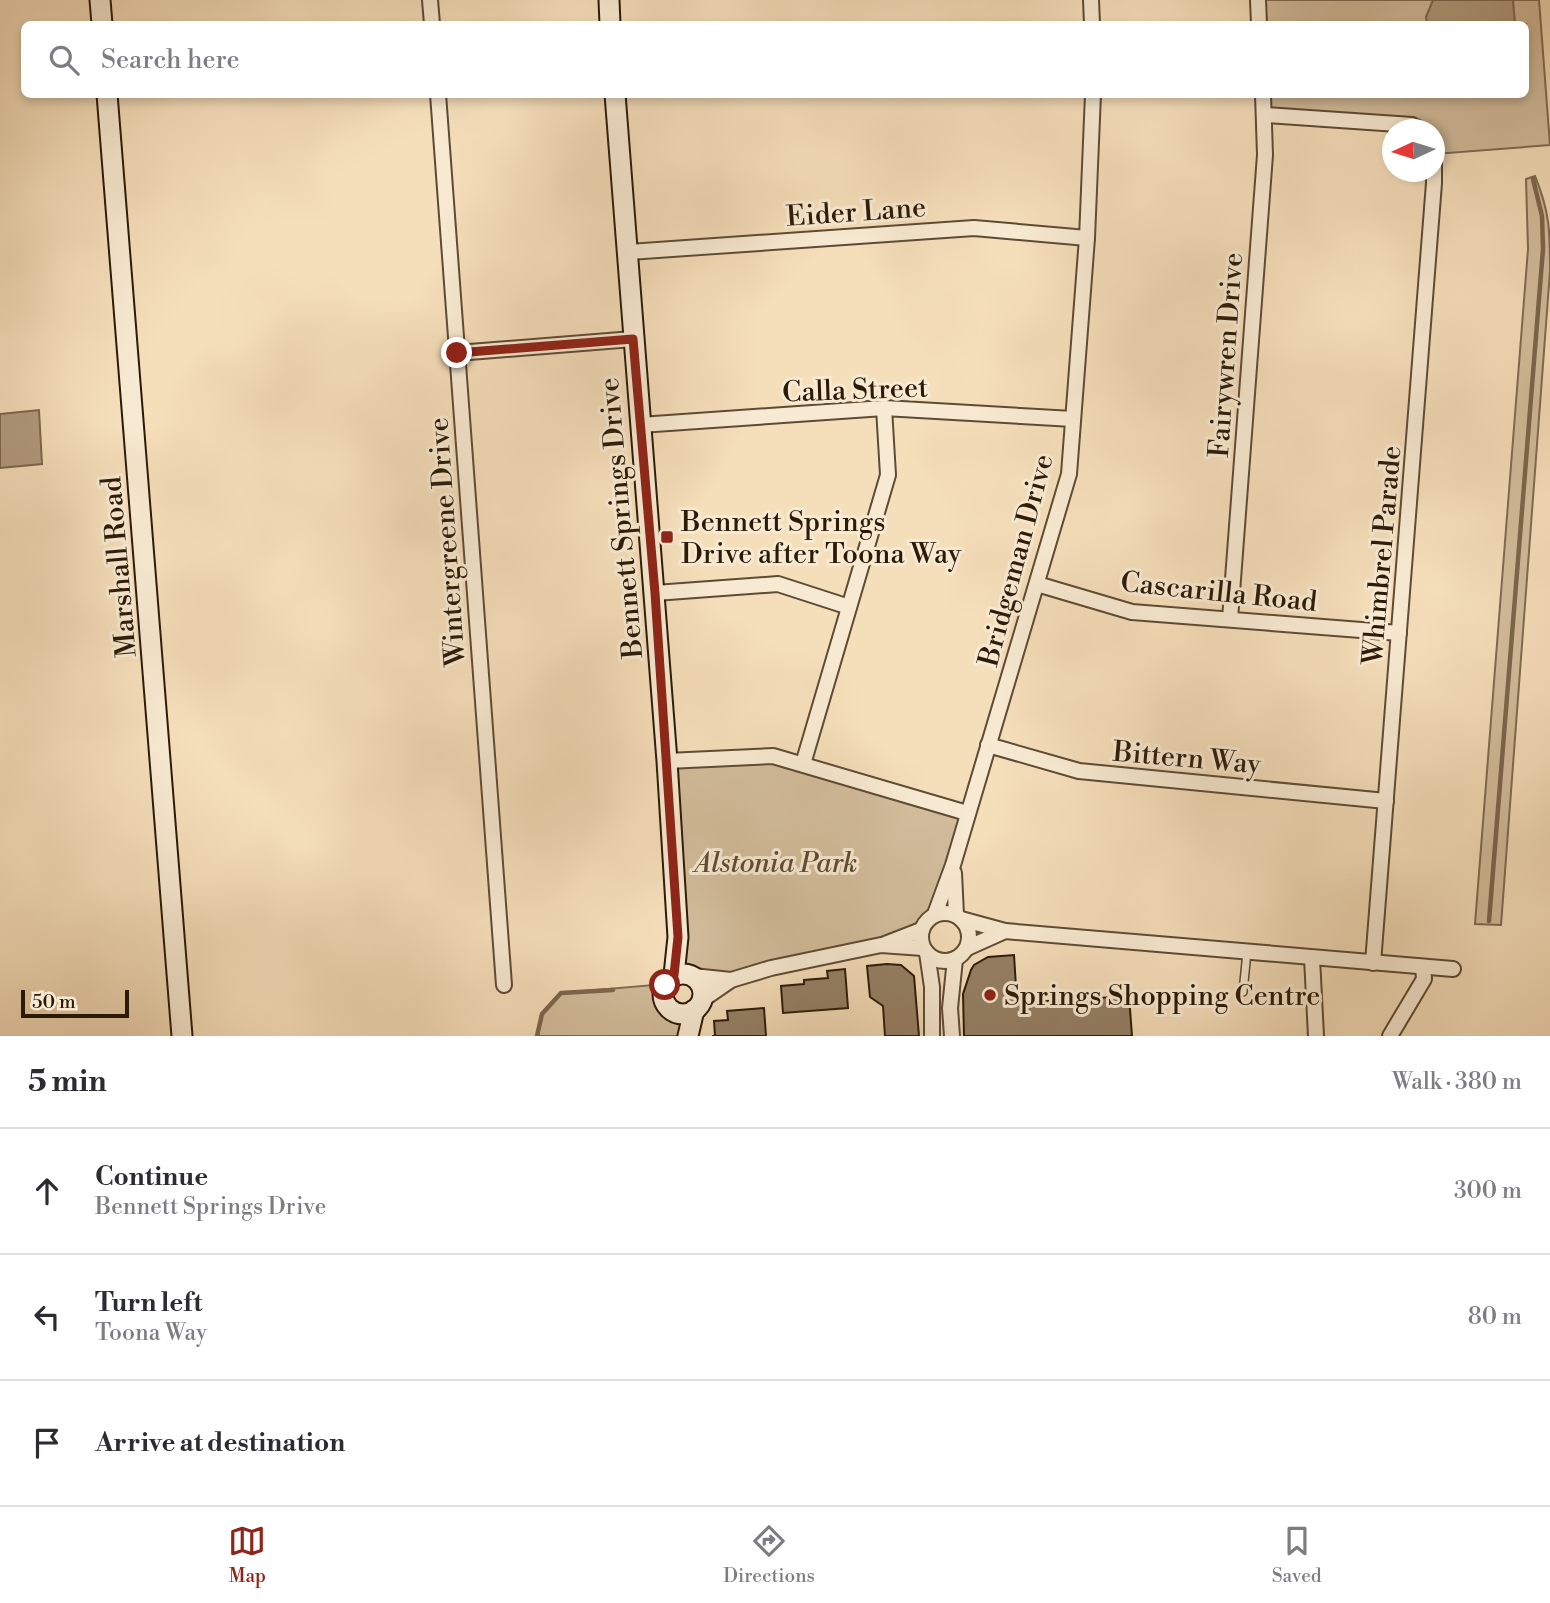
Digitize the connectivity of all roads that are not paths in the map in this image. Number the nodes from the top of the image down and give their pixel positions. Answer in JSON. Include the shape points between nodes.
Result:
{"nodes":[{"id":1,"x":100,"y":0,"type":"edge"},
{"id":2,"x":430,"y":0,"type":"edge"},
{"id":3,"x":609,"y":0,"type":"edge"},
{"id":4,"x":1091,"y":0,"type":"edge"},
{"id":5,"x":1258,"y":0,"type":"edge"},
{"id":6,"x":102,"y":21,"type":"edge"},
{"id":7,"x":432,"y":21,"type":"edge"},
{"id":8,"x":610,"y":21,"type":"edge"},
{"id":9,"x":1092,"y":21,"type":"edge"},
{"id":10,"x":1259,"y":21,"type":"edge"},
{"id":11,"x":107,"y":98,"type":"edge"},
{"id":12,"x":438,"y":98,"type":"edge"},
{"id":13,"x":615,"y":98,"type":"edge"},
{"id":14,"x":1093,"y":98,"type":"edge"},
{"id":15,"x":1263,"y":98,"type":"edge"},
{"id":16,"x":1265,"y":115,"type":"junction"},
{"id":17,"x":1382,"y":123,"type":"edge"},
{"id":18,"x":1434,"y":182,"type":"edge"},
{"id":19,"x":1087,"y":238,"type":"junction"},
{"id":20,"x":629,"y":252,"type":"junction"},
{"id":21,"x":633,"y":339,"type":"junction"},
{"id":22,"x":457,"y":353,"type":"junction"},
{"id":23,"x":884,"y":408,"type":"junction"},
{"id":24,"x":1073,"y":419,"type":"junction"},
{"id":25,"x":640,"y":425,"type":"junction"},
{"id":26,"x":1037,"y":584,"type":"junction"},
{"id":27,"x":655,"y":593,"type":"junction"},
{"id":28,"x":849,"y":607,"type":"junction"},
{"id":29,"x":1230,"y":620,"type":"junction"},
{"id":30,"x":1399,"y":633,"type":"junction"},
{"id":31,"x":988,"y":745,"type":"junction"},
{"id":32,"x":667,"y":761,"type":"junction"},
{"id":33,"x":803,"y":764,"type":"junction"},
{"id":34,"x":1386,"y":801,"type":"junction"},
{"id":35,"x":967,"y":813,"type":"junction"},
{"id":36,"x":953,"y":864,"type":"junction"},
{"id":37,"x":935,"y":914,"type":"junction"},
{"id":38,"x":959,"y":917,"type":"junction"},
{"id":39,"x":922,"y":930,"type":"junction"},
{"id":40,"x":1005,"y":931,"type":"junction"},
{"id":41,"x":881,"y":945,"type":"junction"},
{"id":42,"x":967,"y":948,"type":"junction"},
{"id":43,"x":925,"y":951,"type":"junction"},
{"id":44,"x":1247,"y":952,"type":"junction"},
{"id":45,"x":1312,"y":958,"type":"junction"},
{"id":46,"x":955,"y":959,"type":"junction"},
{"id":47,"x":1373,"y":963,"type":"junction"},
{"id":48,"x":1423,"y":967,"type":"junction"},
{"id":49,"x":1452,"y":969,"type":"dead end"},
{"id":50,"x":685,"y":975,"type":"junction"},
{"id":51,"x":730,"y":980,"type":"junction"},
{"id":52,"x":504,"y":985,"type":"dead end"},
{"id":53,"x":1243,"y":992,"type":"dead end"},
{"id":54,"x":691,"y":1007,"type":"junction"},
{"id":55,"x":182,"y":1036,"type":"edge"},
{"id":56,"x":686,"y":1036,"type":"edge"},
{"id":57,"x":932,"y":1036,"type":"edge"},
{"id":58,"x":952,"y":1036,"type":"edge"},
{"id":59,"x":1317,"y":1036,"type":"edge"},
{"id":60,"x":1390,"y":1036,"type":"edge"}],
"edges":[{"from":1,"to":6,"type":"street"},
{"from":2,"to":7,"type":"street"},
{"from":3,"to":8,"type":"street"},
{"from":4,"to":9,"type":"street"},
{"from":5,"to":10,"type":"street"},
{"from":11,"to":55,"type":"street","name":"Marshall Road"},
{"from":12,"to":22,"type":"street","name":"Wintergreene Drive"},
{"from":13,"to":20,"type":"street","name":"Bennett Springs Drive"},
{"from":14,"to":19,"type":"street","name":"Bridgeman Drive"},
{"from":15,"to":16,"type":"street","name":"Fairywren Drive"},
{"from":16,"to":17,"type":"street"},
{"from":16,"to":29,"type":"street","name":"Fairywren Drive"},
{"from":18,"to":30,"type":"street","name":"Whimbrel Parade"},
{"from":19,"to":20,"type":"street","name":"Eider Lane","via":[[974,228]]},
{"from":19,"to":24,"type":"street","name":"Bridgeman Drive"},
{"from":20,"to":21,"type":"street","name":"Bennett Springs Drive"},
{"from":21,"to":22,"type":"street"},
{"from":21,"to":25,"type":"street","name":"Bennett Springs Drive"},
{"from":22,"to":52,"type":"street","name":"Wintergreene Drive"},
{"from":23,"to":24,"type":"street","name":"Calla Street"},
{"from":23,"to":25,"type":"street","name":"Calla Street"},
{"from":23,"to":28,"type":"street","via":[[888,475]]},
{"from":24,"to":26,"type":"street","name":"Bridgeman Drive","via":[[1069,474]]},
{"from":25,"to":27,"type":"street","name":"Bennett Springs Drive"},
{"from":26,"to":29,"type":"street","name":"Cascarilla Road","via":[[1132,612]]},
{"from":26,"to":31,"type":"street","name":"Bridgeman Drive"},
{"from":27,"to":28,"type":"street","via":[[778,584]]},
{"from":27,"to":32,"type":"street","name":"Bennett Springs Drive"},
{"from":28,"to":33,"type":"street"},
{"from":29,"to":30,"type":"street","name":"Cascarilla Road"},
{"from":30,"to":34,"type":"street","name":"Whimbrel Parade"},
{"from":31,"to":34,"type":"street","name":"Bittern Way","via":[[1079,771]]},
{"from":31,"to":35,"type":"street","name":"Bridgeman Drive"},
{"from":32,"to":33,"type":"street","via":[[773,756]]},
{"from":32,"to":50,"type":"street","name":"Bennett Springs Drive","via":[[678,937]]},
{"from":33,"to":35,"type":"street"},
{"from":34,"to":47,"type":"street","name":"Whimbrel Parade"},
{"from":35,"to":36,"type":"street","name":"Bridgeman Drive"},
{"from":36,"to":37,"type":"street","name":"Bridgeman Drive"},
{"from":36,"to":38,"type":"street","name":"Bridgeman Drive"},
{"from":37,"to":38,"type":"street"},
{"from":37,"to":39,"type":"street"},
{"from":38,"to":40,"type":"street"},
{"from":38,"to":42,"type":"street","via":[[969,932]]},
{"from":39,"to":41,"type":"street"},
{"from":39,"to":43,"type":"street"},
{"from":40,"to":42,"type":"street"},
{"from":40,"to":44,"type":"street"},
{"from":41,"to":43,"type":"street"},
{"from":41,"to":51,"type":"street"},
{"from":42,"to":46,"type":"street"},
{"from":43,"to":46,"type":"street","via":[[940,961]]},
{"from":43,"to":57,"type":"street","via":[[932,986]]},
{"from":44,"to":45,"type":"street"},
{"from":44,"to":53,"type":"lane"},
{"from":45,"to":47,"type":"street"},
{"from":45,"to":59,"type":"street"},
{"from":46,"to":58,"type":"street"},
{"from":47,"to":48,"type":"street"},
{"from":48,"to":49,"type":"street"},
{"from":48,"to":60,"type":"street","via":[[1424,979]]},
{"from":50,"to":51,"type":"street"},
{"from":50,"to":54,"type":"street","via":[[702,986]]},
{"from":50,"to":54,"type":"street","via":[[665,985],[663,998],[666,1004]]},
{"from":51,"to":54,"type":"street"},
{"from":54,"to":56,"type":"street"}]}
